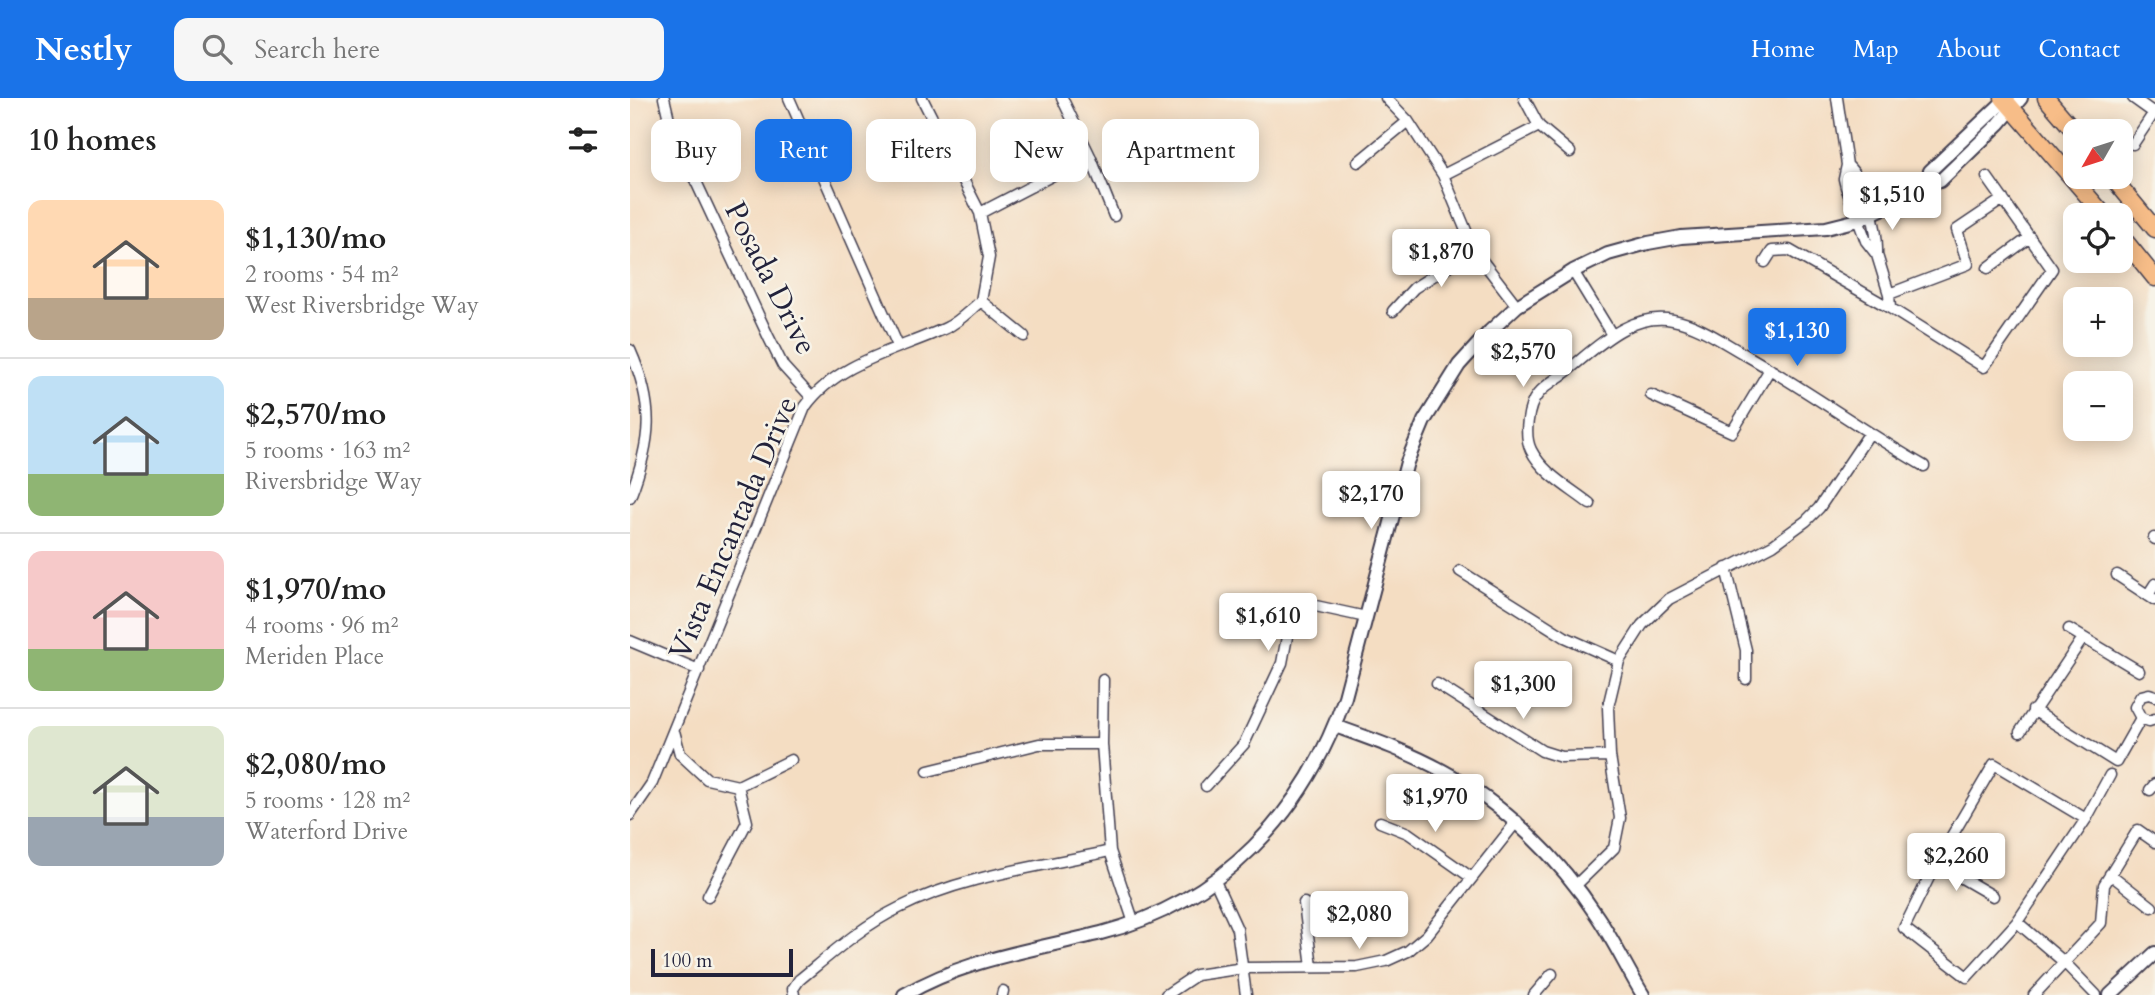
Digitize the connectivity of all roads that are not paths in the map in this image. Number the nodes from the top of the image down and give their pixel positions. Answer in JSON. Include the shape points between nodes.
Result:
{"nodes":[{"id":1,"x":664,"y":98,"type":"edge"},
{"id":2,"x":789,"y":98,"type":"edge"},
{"id":3,"x":922,"y":98,"type":"edge"},
{"id":4,"x":1062,"y":98,"type":"edge"},
{"id":5,"x":1385,"y":98,"type":"edge"},
{"id":6,"x":1524,"y":98,"type":"edge"},
{"id":7,"x":1837,"y":98,"type":"edge"},
{"id":8,"x":2046,"y":98,"type":"edge"},
{"id":9,"x":2133,"y":98,"type":"edge"},
{"id":10,"x":2010,"y":100,"type":"edge"},
{"id":11,"x":2154,"y":112,"type":"edge"},
{"id":12,"x":2064,"y":119,"type":"edge"},
{"id":13,"x":1408,"y":121,"type":"junction"},
{"id":14,"x":1539,"y":126,"type":"junction"},
{"id":15,"x":2133,"y":144,"type":"dead end"},
{"id":16,"x":1570,"y":152,"type":"dead end"},
{"id":17,"x":1090,"y":156,"type":"junction"},
{"id":18,"x":1358,"y":162,"type":"dead end"},
{"id":19,"x":1847,"y":165,"type":"junction"},
{"id":20,"x":1443,"y":175,"type":"junction"},
{"id":21,"x":1987,"y":177,"type":"dead end"},
{"id":22,"x":2122,"y":189,"type":"edge"},
{"id":23,"x":2003,"y":199,"type":"junction"},
{"id":24,"x":2094,"y":203,"type":"edge"},
{"id":25,"x":980,"y":213,"type":"junction"},
{"id":26,"x":1870,"y":214,"type":"junction"},
{"id":27,"x":1114,"y":216,"type":"dead end"},
{"id":28,"x":1857,"y":220,"type":"junction"},
{"id":29,"x":2155,"y":229,"type":"edge"},
{"id":30,"x":2030,"y":237,"type":"junction"},
{"id":31,"x":1474,"y":250,"type":"junction"},
{"id":32,"x":2133,"y":251,"type":"edge"},
{"id":33,"x":1877,"y":255,"type":"junction"},
{"id":34,"x":1765,"y":262,"type":"dead end"},
{"id":35,"x":1989,"y":268,"type":"dead end"},
{"id":36,"x":1573,"y":271,"type":"junction"},
{"id":37,"x":2155,"y":278,"type":"edge"},
{"id":38,"x":1889,"y":294,"type":"junction"},
{"id":39,"x":981,"y":301,"type":"junction"},
{"id":40,"x":1517,"y":306,"type":"junction"},
{"id":41,"x":1890,"y":308,"type":"junction"},
{"id":42,"x":1394,"y":311,"type":"dead end"},
{"id":43,"x":1612,"y":335,"type":"junction"},
{"id":44,"x":1024,"y":336,"type":"dead end"},
{"id":45,"x":898,"y":346,"type":"junction"},
{"id":46,"x":630,"y":350,"type":"edge"},
{"id":47,"x":1770,"y":369,"type":"junction"},
{"id":48,"x":1651,"y":395,"type":"dead end"},
{"id":49,"x":812,"y":398,"type":"junction"},
{"id":50,"x":1870,"y":434,"type":"junction"},
{"id":51,"x":1924,"y":466,"type":"dead end"},
{"id":52,"x":630,"y":497,"type":"edge"},
{"id":53,"x":1590,"y":504,"type":"dead end"},
{"id":54,"x":1726,"y":568,"type":"junction"},
{"id":55,"x":1460,"y":571,"type":"dead end"},
{"id":56,"x":2117,"y":575,"type":"dead end"},
{"id":57,"x":2155,"y":584,"type":"edge"},
{"id":58,"x":2152,"y":598,"type":"edge"},
{"id":59,"x":1366,"y":617,"type":"junction"},
{"id":60,"x":2068,"y":629,"type":"dead end"},
{"id":61,"x":2083,"y":638,"type":"junction"},
{"id":62,"x":630,"y":641,"type":"edge"},
{"id":63,"x":1619,"y":661,"type":"junction"},
{"id":64,"x":699,"y":670,"type":"junction"},
{"id":65,"x":2139,"y":671,"type":"dead end"},
{"id":66,"x":1746,"y":679,"type":"dead end"},
{"id":67,"x":1104,"y":680,"type":"dead end"},
{"id":68,"x":1437,"y":684,"type":"dead end"},
{"id":69,"x":2154,"y":693,"type":"edge"},
{"id":70,"x":2033,"y":710,"type":"junction"},
{"id":71,"x":2141,"y":718,"type":"junction"},
{"id":72,"x":2155,"y":719,"type":"edge"},
{"id":73,"x":1335,"y":726,"type":"junction"},
{"id":74,"x":674,"y":731,"type":"junction"},
{"id":75,"x":2020,"y":732,"type":"dead end"},
{"id":76,"x":1102,"y":744,"type":"junction"},
{"id":77,"x":1610,"y":756,"type":"junction"},
{"id":78,"x":791,"y":760,"type":"dead end"},
{"id":79,"x":928,"y":771,"type":"dead end"},
{"id":80,"x":2110,"y":775,"type":"dead end"},
{"id":81,"x":738,"y":786,"type":"junction"},
{"id":82,"x":1206,"y":786,"type":"dead end"},
{"id":83,"x":630,"y":815,"type":"edge"},
{"id":84,"x":2086,"y":819,"type":"junction"},
{"id":85,"x":1517,"y":821,"type":"junction"},
{"id":86,"x":1380,"y":822,"type":"dead end"},
{"id":87,"x":2155,"y":842,"type":"edge"},
{"id":88,"x":1110,"y":852,"type":"junction"},
{"id":89,"x":1936,"y":863,"type":"junction"},
{"id":90,"x":2110,"y":874,"type":"junction"},
{"id":91,"x":1472,"y":878,"type":"junction"},
{"id":92,"x":1215,"y":881,"type":"junction"},
{"id":93,"x":1575,"y":886,"type":"junction"},
{"id":94,"x":708,"y":896,"type":"dead end"},
{"id":95,"x":1993,"y":896,"type":"dead end"},
{"id":96,"x":1304,"y":903,"type":"dead end"},
{"id":97,"x":2152,"y":908,"type":"dead end"},
{"id":98,"x":2017,"y":922,"type":"junction"},
{"id":99,"x":1134,"y":923,"type":"junction"},
{"id":100,"x":2155,"y":953,"type":"edge"},
{"id":101,"x":2064,"y":962,"type":"junction"},
{"id":102,"x":1312,"y":967,"type":"junction"},
{"id":103,"x":1244,"y":968,"type":"junction"},
{"id":104,"x":1552,"y":974,"type":"dead end"},
{"id":105,"x":794,"y":995,"type":"edge"},
{"id":106,"x":904,"y":995,"type":"edge"},
{"id":107,"x":1166,"y":995,"type":"edge"},
{"id":108,"x":1246,"y":995,"type":"edge"},
{"id":109,"x":1534,"y":995,"type":"edge"},
{"id":110,"x":1643,"y":995,"type":"edge"},
{"id":111,"x":2034,"y":995,"type":"edge"},
{"id":112,"x":2096,"y":995,"type":"edge"},
{"id":113,"x":2110,"y":995,"type":"edge"}],
"edges":[{"from":1,"to":49,"type":"street","name":"Posada Drive","via":[[671,128],[783,366]]},
{"from":2,"to":45,"type":"street"},
{"from":3,"to":25,"type":"street"},
{"from":4,"to":17,"type":"street"},
{"from":5,"to":13,"type":"street"},
{"from":6,"to":14,"type":"street"},
{"from":7,"to":19,"type":"street"},
{"from":8,"to":12,"type":"main road"},
{"from":9,"to":11,"type":"street"},
{"from":10,"to":24,"type":"main road"},
{"from":10,"to":26,"type":"street","via":[[1930,171],[1925,183]]},
{"from":11,"to":15,"type":"street"},
{"from":13,"to":18,"type":"street"},
{"from":13,"to":20,"type":"street"},
{"from":14,"to":16,"type":"street"},
{"from":14,"to":20,"type":"street"},
{"from":17,"to":25,"type":"street"},
{"from":17,"to":27,"type":"street"},
{"from":19,"to":26,"type":"street","via":[[1861,182]]},
{"from":19,"to":28,"type":"street","via":[[1844,178]]},
{"from":20,"to":31,"type":"street"},
{"from":21,"to":23,"type":"street"},
{"from":22,"to":29,"type":"main road"},
{"from":23,"to":30,"type":"street"},
{"from":23,"to":38,"type":"street","via":[[1957,230],[1968,264]]},
{"from":25,"to":39,"type":"street","via":[[989,257]]},
{"from":26,"to":28,"type":"street"},
{"from":26,"to":33,"type":"street"},
{"from":28,"to":33,"type":"street"},
{"from":28,"to":36,"type":"street","via":[[1788,232],[1681,237],[1608,254]]},
{"from":30,"to":35,"type":"street"},
{"from":30,"to":41,"type":"street","via":[[2052,269],[1984,367]]},
{"from":31,"to":40,"type":"street"},
{"from":31,"to":42,"type":"street","via":[[1414,288]]},
{"from":32,"to":37,"type":"main road"},
{"from":33,"to":38,"type":"street"},
{"from":34,"to":41,"type":"street","via":[[1772,251],[1789,250]]},
{"from":36,"to":40,"type":"street"},
{"from":36,"to":43,"type":"street"},
{"from":38,"to":41,"type":"street"},
{"from":39,"to":44,"type":"street"},
{"from":39,"to":45,"type":"street","name":"Vista Encantada Drive","via":[[949,326]]},
{"from":40,"to":59,"type":"street","via":[[1459,365],[1424,421],[1407,462]]},
{"from":43,"to":47,"type":"street","via":[[1632,324],[1670,319],[1694,326]]},
{"from":43,"to":53,"type":"street","via":[[1537,395],[1530,411],[1530,449],[1543,468]]},
{"from":45,"to":49,"type":"street","name":"Vista Encantada Drive","via":[[838,376]]},
{"from":46,"to":52,"type":"street","via":[[643,379],[650,426]]},
{"from":47,"to":48,"type":"street","via":[[1731,432]]},
{"from":47,"to":50,"type":"street"},
{"from":49,"to":64,"type":"street","name":"Vista Encantada Drive"},
{"from":50,"to":51,"type":"street"},
{"from":50,"to":54,"type":"street","via":[[1806,521],[1773,545]]},
{"from":54,"to":63,"type":"street","via":[[1669,599],[1642,625]]},
{"from":54,"to":66,"type":"street","via":[[1746,650]]},
{"from":55,"to":63,"type":"street","via":[[1565,637]]},
{"from":56,"to":58,"type":"street"},
{"from":57,"to":58,"type":"street"},
{"from":59,"to":73,"type":"street"},
{"from":59,"to":82,"type":"street","via":[[1311,605],[1296,611],[1282,663],[1244,744]]},
{"from":60,"to":61,"type":"street"},
{"from":61,"to":65,"type":"street"},
{"from":61,"to":70,"type":"street"},
{"from":62,"to":64,"type":"street"},
{"from":63,"to":77,"type":"street","via":[[1608,707]]},
{"from":64,"to":74,"type":"street","name":"Vista Encantada Drive"},
{"from":67,"to":76,"type":"street"},
{"from":68,"to":77,"type":"street","via":[[1542,751],[1561,757]]},
{"from":69,"to":71,"type":"street","via":[[2141,696],[2136,703]]},
{"from":70,"to":71,"type":"street","via":[[2116,762]]},
{"from":70,"to":75,"type":"street"},
{"from":71,"to":72,"type":"street"},
{"from":73,"to":85,"type":"street","via":[[1445,772]]},
{"from":73,"to":92,"type":"street","via":[[1280,819]]},
{"from":74,"to":81,"type":"street","via":[[680,754],[707,779]]},
{"from":74,"to":83,"type":"street","name":"Vista Encantada Drive","via":[[652,783]]},
{"from":76,"to":79,"type":"street","via":[[1039,744]]},
{"from":76,"to":88,"type":"street"},
{"from":77,"to":93,"type":"street","via":[[1620,818],[1614,848]]},
{"from":78,"to":81,"type":"street"},
{"from":80,"to":84,"type":"street"},
{"from":81,"to":94,"type":"street","via":[[747,822]]},
{"from":84,"to":89,"type":"street","via":[[1994,764]]},
{"from":84,"to":98,"type":"street"},
{"from":85,"to":91,"type":"street"},
{"from":85,"to":93,"type":"street"},
{"from":86,"to":91,"type":"street","via":[[1408,833]]},
{"from":87,"to":90,"type":"street","via":[[2138,830]]},
{"from":88,"to":99,"type":"street"},
{"from":88,"to":105,"type":"street","via":[[953,886],[898,908],[857,932],[799,980]]},
{"from":89,"to":95,"type":"street"},
{"from":89,"to":98,"type":"street","via":[[1904,928],[1967,977]]},
{"from":90,"to":97,"type":"street"},
{"from":90,"to":101,"type":"street","via":[[2104,885],[2101,923]]},
{"from":91,"to":102,"type":"street","via":[[1427,935],[1408,951],[1357,967]]},
{"from":92,"to":99,"type":"street"},
{"from":92,"to":103,"type":"street","via":[[1237,929]]},
{"from":93,"to":110,"type":"street"},
{"from":96,"to":102,"type":"street"},
{"from":98,"to":101,"type":"street"},
{"from":99,"to":106,"type":"street","via":[[975,962]]},
{"from":100,"to":113,"type":"street"},
{"from":101,"to":111,"type":"street"},
{"from":101,"to":112,"type":"street"},
{"from":102,"to":103,"type":"street"},
{"from":103,"to":107,"type":"street","via":[[1196,975]]},
{"from":103,"to":108,"type":"street"},
{"from":104,"to":109,"type":"street"}]}
